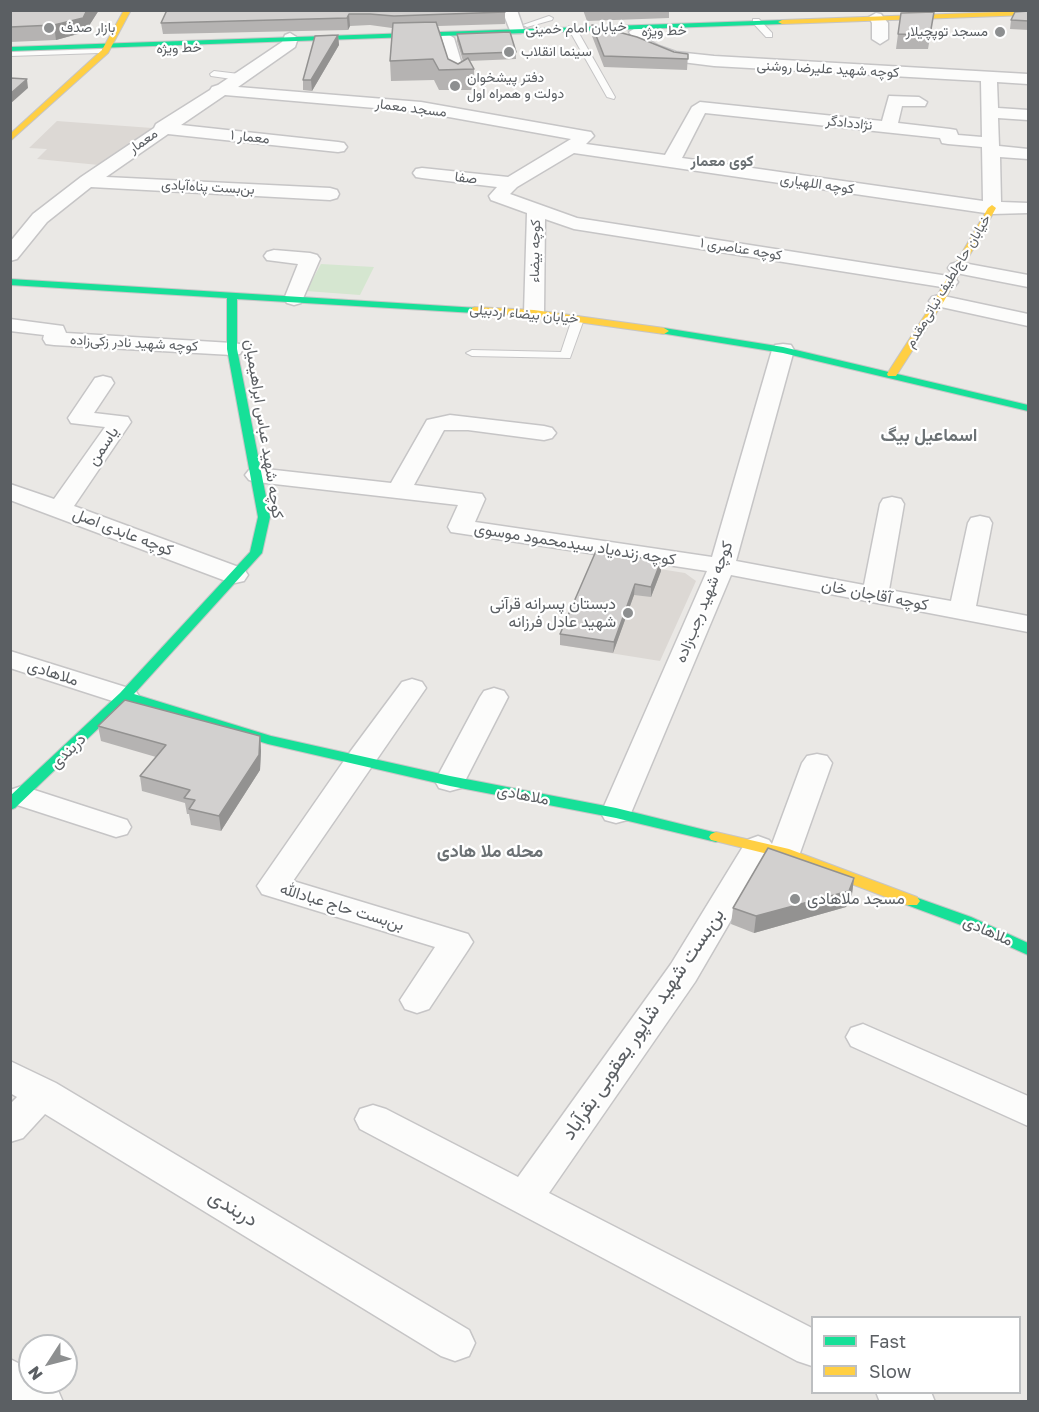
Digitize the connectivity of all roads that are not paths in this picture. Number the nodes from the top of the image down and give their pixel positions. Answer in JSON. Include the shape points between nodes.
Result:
{"nodes":[{"id":1,"x":128,"y":10,"type":"edge"},
{"id":2,"x":143,"y":10,"type":"edge"},
{"id":3,"x":509,"y":10,"type":"edge"},
{"id":4,"x":521,"y":10,"type":"edge"},
{"id":5,"x":1029,"y":13,"type":"edge"},
{"id":6,"x":857,"y":17,"type":"edge"},
{"id":7,"x":1029,"y":17,"type":"edge"},
{"id":8,"x":549,"y":18,"type":"dead end"},
{"id":9,"x":878,"y":20,"type":"junction"},
{"id":10,"x":941,"y":23,"type":"junction"},
{"id":11,"x":759,"y":24,"type":"junction"},
{"id":12,"x":524,"y":28,"type":"junction"},
{"id":13,"x":636,"y":29,"type":"junction"},
{"id":14,"x":573,"y":31,"type":"junction"},
{"id":15,"x":445,"y":35,"type":"junction"},
{"id":16,"x":769,"y":35,"type":"dead end"},
{"id":17,"x":880,"y":39,"type":"dead end"},
{"id":18,"x":290,"y":41,"type":"junction"},
{"id":19,"x":114,"y":47,"type":"junction"},
{"id":20,"x":10,"y":48,"type":"edge"},
{"id":21,"x":10,"y":54,"type":"edge"},
{"id":22,"x":460,"y":70,"type":"edge"},
{"id":23,"x":989,"y":77,"type":"junction"},
{"id":24,"x":1029,"y":79,"type":"edge"},
{"id":25,"x":216,"y":82,"type":"junction"},
{"id":26,"x":611,"y":97,"type":"dead end"},
{"id":27,"x":325,"y":99,"type":"junction"},
{"id":28,"x":919,"y":102,"type":"dead end"},
{"id":29,"x":990,"y":112,"type":"junction"},
{"id":30,"x":1029,"y":115,"type":"edge"},
{"id":31,"x":889,"y":127,"type":"junction"},
{"id":32,"x":162,"y":128,"type":"junction"},
{"id":33,"x":10,"y":139,"type":"edge"},
{"id":34,"x":284,"y":141,"type":"junction"},
{"id":35,"x":338,"y":147,"type":"dead end"},
{"id":36,"x":571,"y":147,"type":"junction"},
{"id":37,"x":991,"y":147,"type":"junction"},
{"id":38,"x":1029,"y":154,"type":"edge"},
{"id":39,"x":670,"y":163,"type":"junction"},
{"id":40,"x":422,"y":173,"type":"dead end"},
{"id":41,"x":87,"y":181,"type":"junction"},
{"id":42,"x":505,"y":190,"type":"junction"},
{"id":43,"x":294,"y":192,"type":"junction"},
{"id":44,"x":330,"y":194,"type":"dead end"},
{"id":45,"x":444,"y":196,"type":"dead end"},
{"id":46,"x":992,"y":208,"type":"junction"},
{"id":47,"x":1029,"y":208,"type":"edge"},
{"id":48,"x":536,"y":210,"type":"junction"},
{"id":49,"x":282,"y":212,"type":"dead end"},
{"id":50,"x":10,"y":255,"type":"edge"},
{"id":51,"x":274,"y":256,"type":"dead end"},
{"id":52,"x":1029,"y":281,"type":"edge"},
{"id":53,"x":10,"y":282,"type":"edge"},
{"id":54,"x":948,"y":284,"type":"junction"},
{"id":55,"x":232,"y":296,"type":"junction"},
{"id":56,"x":294,"y":299,"type":"junction"},
{"id":57,"x":534,"y":313,"type":"junction"},
{"id":58,"x":578,"y":319,"type":"junction"},
{"id":59,"x":1029,"y":320,"type":"edge"},
{"id":60,"x":10,"y":325,"type":"edge"},
{"id":61,"x":232,"y":349,"type":"junction"},
{"id":62,"x":783,"y":350,"type":"junction"},
{"id":63,"x":472,"y":353,"type":"dead end"},
{"id":64,"x":892,"y":374,"type":"junction"},
{"id":65,"x":103,"y":383,"type":"dead end"},
{"id":66,"x":1029,"y":408,"type":"edge"},
{"id":67,"x":544,"y":433,"type":"dead end"},
{"id":68,"x":256,"y":475,"type":"junction"},
{"id":69,"x":399,"y":490,"type":"junction"},
{"id":70,"x":10,"y":491,"type":"edge"},
{"id":71,"x":892,"y":504,"type":"dead end"},
{"id":72,"x":60,"y":508,"type":"junction"},
{"id":73,"x":980,"y":523,"type":"dead end"},
{"id":74,"x":722,"y":566,"type":"junction"},
{"id":75,"x":235,"y":575,"type":"junction"},
{"id":76,"x":875,"y":595,"type":"junction"},
{"id":77,"x":962,"y":612,"type":"junction"},
{"id":78,"x":1029,"y":624,"type":"edge"},
{"id":79,"x":10,"y":659,"type":"edge"},
{"id":80,"x":412,"y":688,"type":"dead end"},
{"id":81,"x":125,"y":696,"type":"junction"},
{"id":82,"x":494,"y":697,"type":"dead end"},
{"id":83,"x":360,"y":759,"type":"junction"},
{"id":84,"x":817,"y":763,"type":"dead end"},
{"id":85,"x":450,"y":781,"type":"junction"},
{"id":86,"x":16,"y":800,"type":"edge"},
{"id":87,"x":616,"y":813,"type":"junction"},
{"id":88,"x":116,"y":827,"type":"dead end"},
{"id":89,"x":771,"y":850,"type":"junction"},
{"id":90,"x":1029,"y":949,"type":"edge"},
{"id":91,"x":417,"y":1000,"type":"dead end"},
{"id":92,"x":863,"y":1037,"type":"dead end"},
{"id":93,"x":10,"y":1075,"type":"edge"},
{"id":94,"x":43,"y":1093,"type":"junction"},
{"id":95,"x":1029,"y":1112,"type":"edge"},
{"id":96,"x":373,"y":1119,"type":"dead end"},
{"id":97,"x":10,"y":1128,"type":"edge"},
{"id":98,"x":524,"y":1198,"type":"junction"},
{"id":99,"x":455,"y":1343,"type":"dead end"},
{"id":100,"x":811,"y":1347,"type":"edge"},
{"id":101,"x":10,"y":1378,"type":"edge"},
{"id":102,"x":42,"y":1401,"type":"edge"}],
"edges":[{"from":1,"to":19,"type":"street"},
{"from":2,"to":19,"type":"street"},
{"from":3,"to":12,"type":"street"},
{"from":4,"to":12,"type":"street"},
{"from":5,"to":10,"type":"street","name":"خیابان امام خمینی"},
{"from":6,"to":9,"type":"street","name":"خیابان امام خمینی"},
{"from":6,"to":11,"type":"street","name":"خیابان امام خمینی"},
{"from":7,"to":10,"type":"lane"},
{"from":8,"to":12,"type":"lane"},
{"from":9,"to":10,"type":"street","name":"خیابان امام خمینی"},
{"from":9,"to":17,"type":"street"},
{"from":11,"to":13,"type":"street","name":"خیابان امام خمینی"},
{"from":11,"to":16,"type":"lane"},
{"from":12,"to":14,"type":"street","name":"خیابان امام خمینی"},
{"from":12,"to":15,"type":"street","name":"خیابان امام خمینی"},
{"from":13,"to":14,"type":"street","name":"خیابان امام خمینی"},
{"from":13,"to":23,"type":"street","name":"کوچه شهید علیرضا روشنی","via":[[644,44],[653,49],[690,58]]},
{"from":14,"to":15,"type":"lane"},
{"from":14,"to":26,"type":"lane"},
{"from":15,"to":18,"type":"street","name":"خیابان امام خمینی"},
{"from":15,"to":22,"type":"street"},
{"from":18,"to":19,"type":"street","name":"خیابان امام خمینی"},
{"from":18,"to":25,"type":"street","name":"معمار","via":[[239,77]]},
{"from":19,"to":20,"type":"street","name":"خیابان امام خمینی"},
{"from":19,"to":21,"type":"lane"},
{"from":19,"to":33,"type":"street"},
{"from":23,"to":24,"type":"street","name":"کوچه شهید علیرضا روشنی"},
{"from":23,"to":29,"type":"street","name":"خیابان حاج‌لطیف نباتی‌مقدم"},
{"from":25,"to":27,"type":"street","name":"مسجد معمار"},
{"from":25,"to":32,"type":"street","name":"معمار"},
{"from":27,"to":34,"type":"street"},
{"from":27,"to":36,"type":"street","name":"مسجد معمار","via":[[422,107],[585,135]]},
{"from":28,"to":31,"type":"street","via":[[896,100]]},
{"from":29,"to":30,"type":"street"},
{"from":29,"to":37,"type":"street","name":"خیابان حاج‌لطیف نباتی‌مقدم"},
{"from":31,"to":37,"type":"street","name":"نژاددادگر","via":[[950,134],[948,139]]},
{"from":31,"to":39,"type":"street","name":"نژاددادگر","via":[[700,107]]},
{"from":32,"to":34,"type":"street","name":"معمار ۱"},
{"from":32,"to":41,"type":"street","name":"معمار"},
{"from":34,"to":35,"type":"street","name":"معمار ۱"},
{"from":36,"to":39,"type":"street","name":"کوچه اللهیاری"},
{"from":36,"to":42,"type":"street"},
{"from":37,"to":38,"type":"street","name":"نژاددادگر"},
{"from":37,"to":46,"type":"street","name":"خیابان حاج‌لطیف نباتی‌مقدم"},
{"from":39,"to":46,"type":"street","name":"کوچه اللهیاری"},
{"from":40,"to":42,"type":"street","name":"صفا"},
{"from":41,"to":43,"type":"street","name":"بن‌بست پناه‌آبادی","via":[[208,194]]},
{"from":41,"to":50,"type":"street","name":"معمار","via":[[40,218]]},
{"from":42,"to":45,"type":"street","via":[[452,189]]},
{"from":42,"to":48,"type":"street","name":"کوچه بیضاء"},
{"from":43,"to":44,"type":"street","name":"بن‌بست پناه‌آبادی"},
{"from":43,"to":49,"type":"street"},
{"from":46,"to":47,"type":"street","name":"کوچه اللهیاری"},
{"from":46,"to":54,"type":"street","name":"خیابان حاج‌لطیف نباتی‌مقدم"},
{"from":48,"to":54,"type":"street","name":"کوچه عناصری ۱","via":[[574,223]]},
{"from":48,"to":57,"type":"street","name":"کوچه بیضاء"},
{"from":51,"to":56,"type":"street","via":[[310,259]]},
{"from":52,"to":54,"type":"street"},
{"from":53,"to":55,"type":"street","name":"خیابان بیضاء اردبیلی"},
{"from":54,"to":59,"type":"street"},
{"from":54,"to":64,"type":"street","name":"خیابان حاج‌لطیف نباتی‌مقدم"},
{"from":55,"to":56,"type":"street","name":"خیابان بیضاء اردبیلی"},
{"from":55,"to":61,"type":"street","name":"کوچه شهید عباس ابراهیمیان"},
{"from":56,"to":57,"type":"street","name":"خیابان بیضاء اردبیلی"},
{"from":57,"to":58,"type":"street","name":"خیابان بیضاء اردبیلی"},
{"from":58,"to":62,"type":"street","name":"خیابان بیضاء اردبیلی"},
{"from":58,"to":63,"type":"lane","via":[[566,356]]},
{"from":60,"to":61,"type":"street","name":"کوچه شهید نادر زکی‌زاده","via":[[56,330],[54,339]]},
{"from":61,"to":68,"type":"street","name":"کوچه شهید عباس ابراهیمیان"},
{"from":62,"to":64,"type":"street","name":"خیابان بیضاء اردبیلی"},
{"from":62,"to":74,"type":"street","name":"کوچه شهید رجب‌زاده"},
{"from":64,"to":66,"type":"street","name":"خیابان بیضاء اردبیلی"},
{"from":65,"to":72,"type":"street","name":"یاسمن","via":[[79,418],[120,422]]},
{"from":67,"to":69,"type":"street","via":[[468,423],[435,425]]},
{"from":68,"to":69,"type":"street","name":"کوچه زنده‌یاد سیدمحمود موسوی"},
{"from":68,"to":75,"type":"street","name":"کوچه شهید عباس ابراهیمیان","via":[[264,517],[262,534],[255,553]]},
{"from":69,"to":74,"type":"street","name":"کوچه زنده‌یاد سیدمحمود موسوی","via":[[473,499],[460,527]]},
{"from":70,"to":72,"type":"street","name":"کوچه عابدی اصل"},
{"from":71,"to":76,"type":"street"},
{"from":72,"to":75,"type":"street","name":"کوچه عابدی اصل"},
{"from":73,"to":77,"type":"street"},
{"from":74,"to":76,"type":"street","name":"کوچه آقاجان خان"},
{"from":74,"to":87,"type":"street","name":"کوچه شهید رجب‌زاده"},
{"from":75,"to":81,"type":"street","name":"کوچه شهید عباس ابراهیمیان"},
{"from":76,"to":77,"type":"street","name":"کوچه آقاجان خان"},
{"from":77,"to":78,"type":"street","name":"کوچه آقاجان خان"},
{"from":79,"to":81,"type":"street","name":"ملاهادی"},
{"from":80,"to":83,"type":"street"},
{"from":81,"to":83,"type":"street","name":"ملاهادی","via":[[268,740]]},
{"from":81,"to":86,"type":"street","name":"دربندی"},
{"from":82,"to":85,"type":"street"},
{"from":83,"to":85,"type":"street","name":"ملاهادی"},
{"from":83,"to":91,"type":"street","name":"بن‌بست حاج عبادالله","via":[[273,886],[456,942]]},
{"from":84,"to":89,"type":"street","name":"بن‌بست شهید شاپور یعقوبی بقرآباد"},
{"from":85,"to":87,"type":"street","name":"ملاهادی"},
{"from":86,"to":88,"type":"street"},
{"from":87,"to":89,"type":"street","name":"ملاهادی"},
{"from":89,"to":90,"type":"street","name":"ملاهادی","via":[[966,921]]},
{"from":89,"to":98,"type":"street","name":"بن‌بست شهید شاپور یعقوبی بقرآباد"},
{"from":92,"to":95,"type":"street"},
{"from":93,"to":94,"type":"street","name":"دربندی"},
{"from":94,"to":97,"type":"street"},
{"from":94,"to":99,"type":"street","name":"دربندی"},
{"from":96,"to":98,"type":"street"},
{"from":98,"to":100,"type":"street"},
{"from":101,"to":102,"type":"street"}]}
